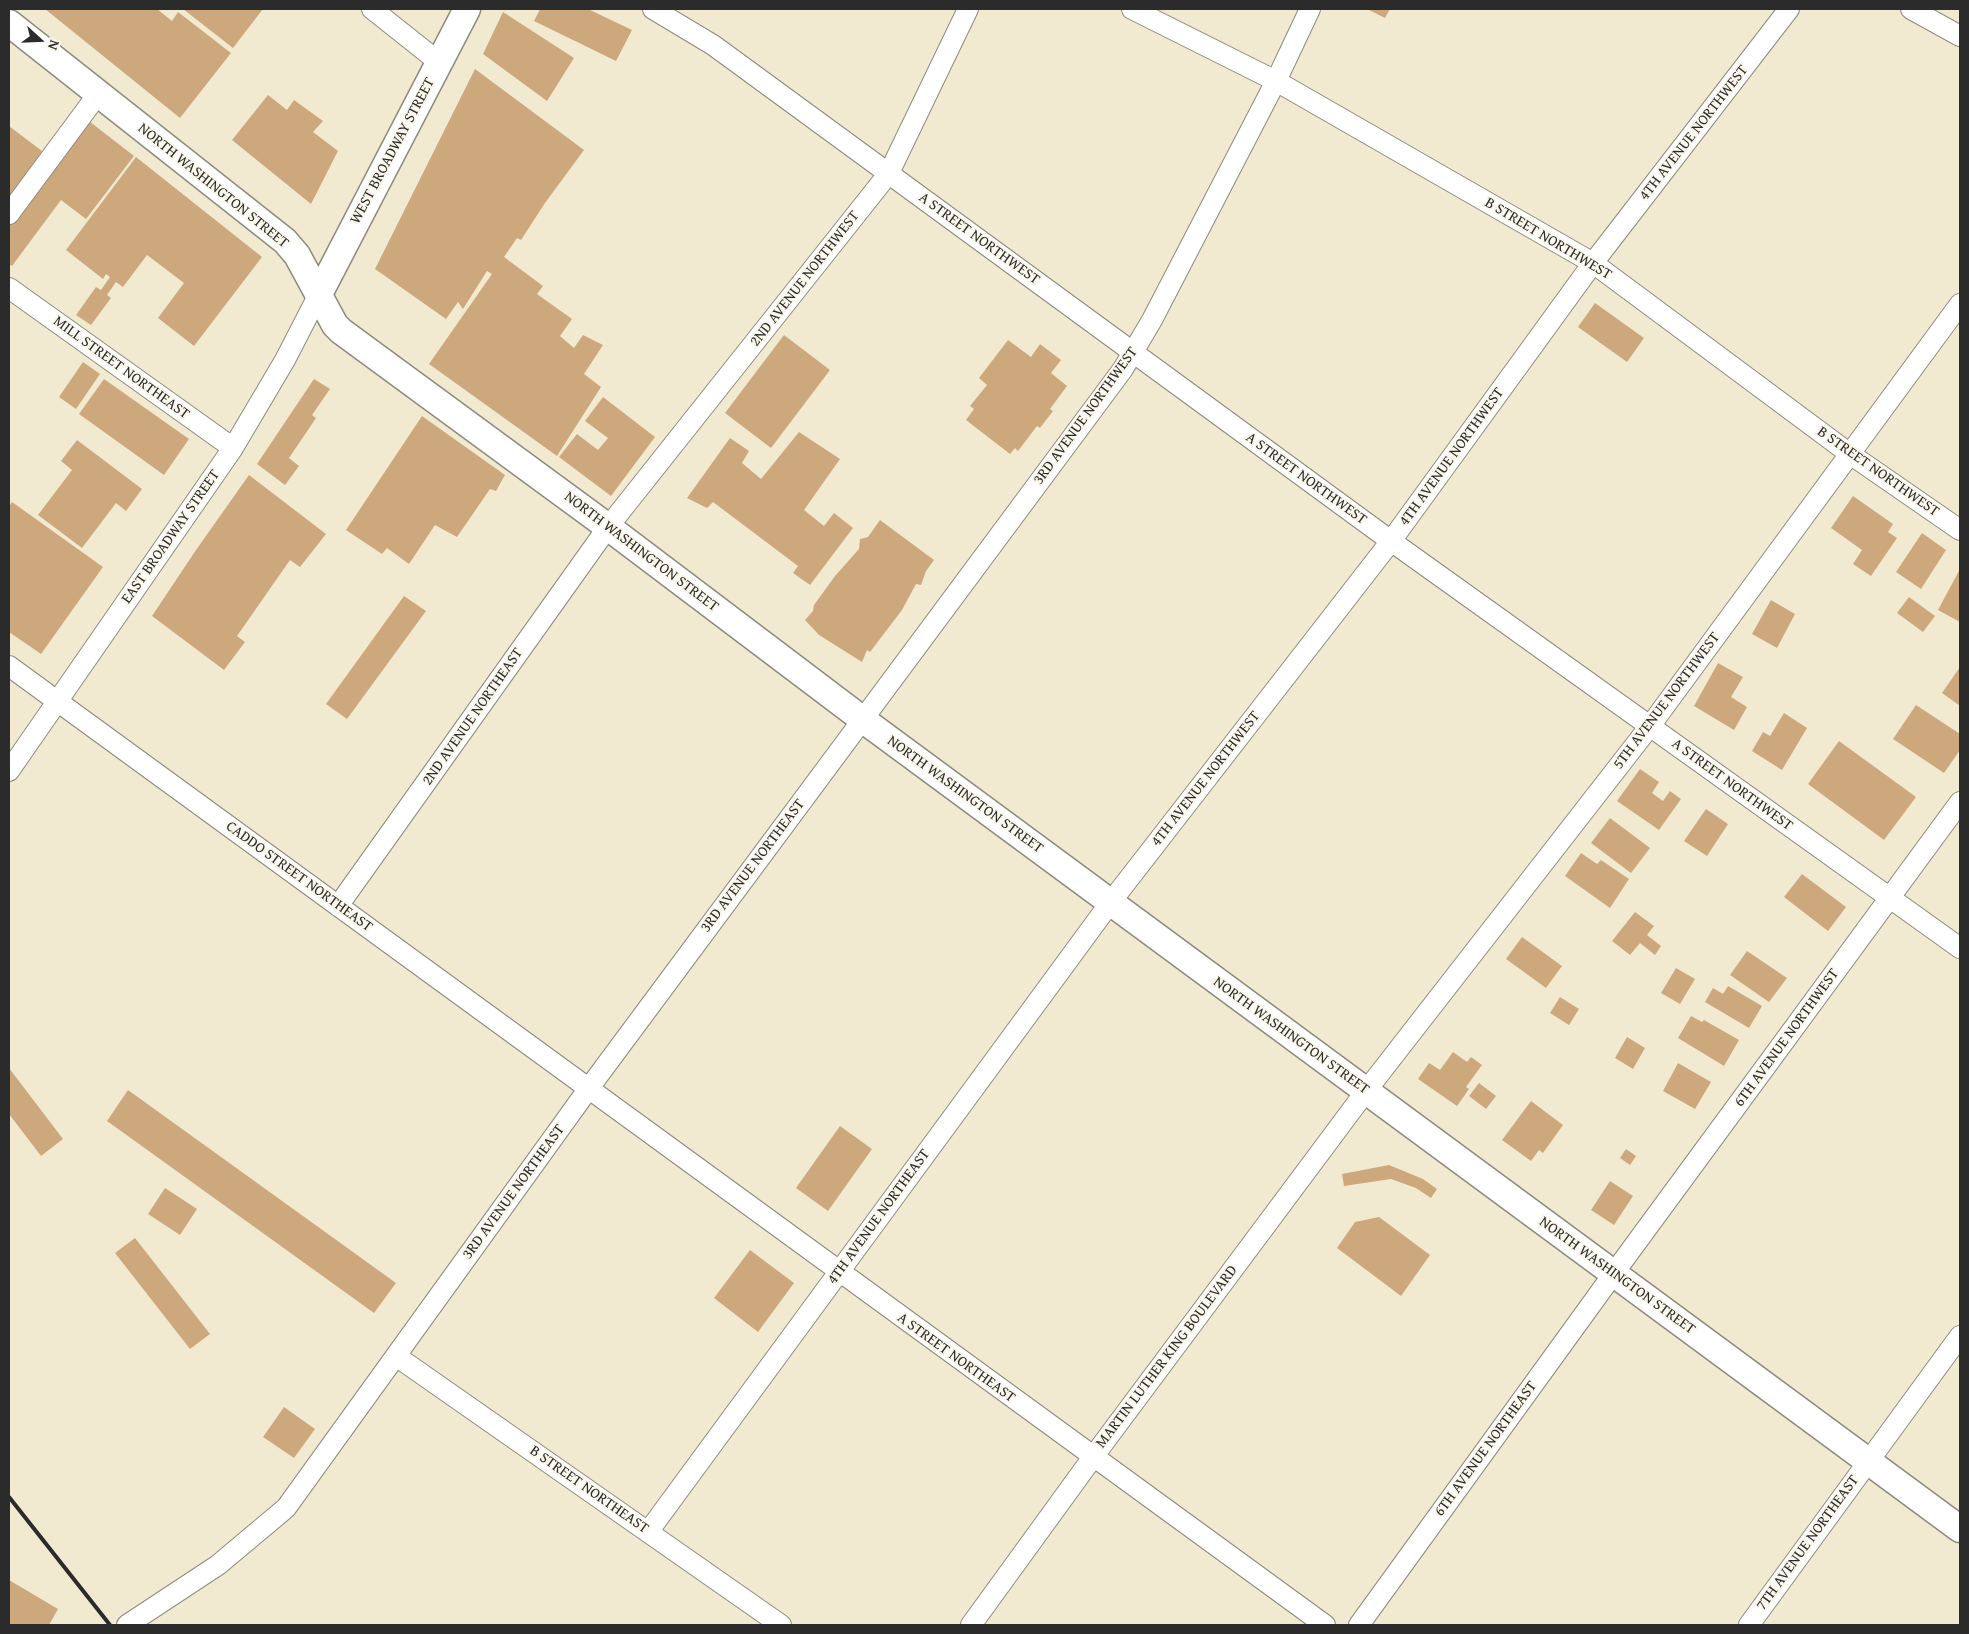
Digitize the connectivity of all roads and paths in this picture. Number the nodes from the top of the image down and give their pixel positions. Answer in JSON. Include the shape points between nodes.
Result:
{"nodes":[{"id":1,"x":372,"y":9,"type":"edge"},
{"id":2,"x":467,"y":9,"type":"edge"},
{"id":3,"x":968,"y":9,"type":"edge"},
{"id":4,"x":1132,"y":9,"type":"edge"},
{"id":5,"x":1310,"y":9,"type":"edge"},
{"id":6,"x":1789,"y":9,"type":"edge"},
{"id":7,"x":1911,"y":9,"type":"edge"},
{"id":8,"x":657,"y":10,"type":"edge"},
{"id":9,"x":9,"y":23,"type":"edge"},
{"id":10,"x":1960,"y":36,"type":"edge"},
{"id":11,"x":440,"y":63,"type":"junction"},
{"id":12,"x":1276,"y":81,"type":"junction"},
{"id":13,"x":98,"y":94,"type":"junction"},
{"id":14,"x":889,"y":174,"type":"junction"},
{"id":15,"x":9,"y":214,"type":"edge"},
{"id":16,"x":1594,"y":263,"type":"junction"},
{"id":17,"x":9,"y":288,"type":"edge"},
{"id":18,"x":319,"y":294,"type":"junction"},
{"id":19,"x":1960,"y":304,"type":"edge"},
{"id":20,"x":1133,"y":352,"type":"junction"},
{"id":21,"x":232,"y":448,"type":"junction"},
{"id":22,"x":1850,"y":454,"type":"junction"},
{"id":23,"x":608,"y":527,"type":"junction"},
{"id":24,"x":1960,"y":530,"type":"edge"},
{"id":25,"x":1391,"y":541,"type":"junction"},
{"id":26,"x":9,"y":666,"type":"edge"},
{"id":27,"x":57,"y":700,"type":"junction"},
{"id":28,"x":862,"y":719,"type":"junction"},
{"id":29,"x":1650,"y":726,"type":"junction"},
{"id":30,"x":9,"y":771,"type":"edge"},
{"id":31,"x":1960,"y":802,"type":"edge"},
{"id":32,"x":1891,"y":898,"type":"junction"},
{"id":33,"x":1110,"y":903,"type":"junction"},
{"id":34,"x":338,"y":906,"type":"junction"},
{"id":35,"x":1960,"y":948,"type":"edge"},
{"id":36,"x":589,"y":1088,"type":"junction"},
{"id":37,"x":1366,"y":1091,"type":"junction"},
{"id":38,"x":839,"y":1272,"type":"junction"},
{"id":39,"x":1614,"y":1273,"type":"junction"},
{"id":40,"x":1960,"y":1336,"type":"edge"},
{"id":41,"x":396,"y":1356,"type":"junction"},
{"id":42,"x":1093,"y":1457,"type":"junction"},
{"id":43,"x":1868,"y":1460,"type":"junction"},
{"id":44,"x":1960,"y":1529,"type":"edge"},
{"id":45,"x":648,"y":1532,"type":"junction"},
{"id":46,"x":127,"y":1625,"type":"edge"},
{"id":47,"x":781,"y":1625,"type":"edge"},
{"id":48,"x":971,"y":1625,"type":"edge"},
{"id":49,"x":1325,"y":1625,"type":"edge"},
{"id":50,"x":1359,"y":1625,"type":"edge"},
{"id":51,"x":1749,"y":1625,"type":"edge"}],
"edges":[{"from":1,"to":11,"type":"street"},
{"from":2,"to":11,"type":"main road","name":"WEST BROADWAY STREET"},
{"from":3,"to":14,"type":"street","name":"2ND AVENUE NORTHWEST"},
{"from":4,"to":12,"type":"street","name":"B STREET NORTHWEST"},
{"from":5,"to":12,"type":"street","name":"3RD AVENUE NORTHWEST"},
{"from":6,"to":16,"type":"street","name":"4TH AVENUE NORTHWEST"},
{"from":7,"to":10,"type":"street"},
{"from":8,"to":14,"type":"street","name":"A STREET NORTHWEST","via":[[713,45]]},
{"from":9,"to":13,"type":"main road","name":"NORTH WASHINGTON STREET"},
{"from":11,"to":18,"type":"main road","name":"WEST BROADWAY STREET"},
{"from":12,"to":16,"type":"street","name":"B STREET NORTHWEST"},
{"from":12,"to":20,"type":"street","name":"3RD AVENUE NORTHWEST"},
{"from":13,"to":15,"type":"street"},
{"from":13,"to":18,"type":"main road","name":"NORTH WASHINGTON STREET","via":[[285,241],[297,255]]},
{"from":14,"to":20,"type":"street","name":"A STREET NORTHWEST"},
{"from":14,"to":23,"type":"street","name":"2ND AVENUE NORTHWEST"},
{"from":16,"to":22,"type":"street","name":"B STREET NORTHWEST"},
{"from":16,"to":25,"type":"street","name":"4TH AVENUE NORTHWEST"},
{"from":17,"to":21,"type":"street","name":"MILL STREET NORTHEAST"},
{"from":18,"to":21,"type":"street","name":"EAST BROADWAY STREET","via":[[285,360]]},
{"from":18,"to":23,"type":"main road","name":"NORTH WASHINGTON STREET","via":[[340,331]]},
{"from":19,"to":22,"type":"street","name":"5TH AVENUE NORTHWEST"},
{"from":20,"to":25,"type":"street","name":"A STREET NORTHWEST"},
{"from":20,"to":28,"type":"street","name":"3RD AVENUE NORTHWEST"},
{"from":21,"to":27,"type":"street","name":"EAST BROADWAY STREET"},
{"from":22,"to":24,"type":"street","name":"B STREET NORTHWEST"},
{"from":22,"to":29,"type":"street","name":"5TH AVENUE NORTHWEST"},
{"from":23,"to":28,"type":"main road","name":"NORTH WASHINGTON STREET"},
{"from":23,"to":34,"type":"street","name":"2ND AVENUE NORTHEAST"},
{"from":25,"to":29,"type":"street","name":"A STREET NORTHWEST"},
{"from":25,"to":33,"type":"street","name":"4TH AVENUE NORTHWEST"},
{"from":26,"to":27,"type":"street","name":"CADDO STREET NORTHEAST"},
{"from":27,"to":30,"type":"street","name":"EAST BROADWAY STREET"},
{"from":27,"to":34,"type":"street","name":"CADDO STREET NORTHEAST"},
{"from":28,"to":33,"type":"main road","name":"NORTH WASHINGTON STREET"},
{"from":28,"to":36,"type":"street","name":"3RD AVENUE NORTHEAST"},
{"from":29,"to":32,"type":"street","name":"A STREET NORTHWEST"},
{"from":29,"to":37,"type":"street","name":"5TH AVENUE NORTHWEST"},
{"from":31,"to":32,"type":"street","name":"6TH AVENUE NORTHWEST"},
{"from":32,"to":35,"type":"street","name":"A STREET NORTHWEST"},
{"from":32,"to":39,"type":"street","name":"6TH AVENUE NORTHWEST"},
{"from":33,"to":37,"type":"main road","name":"NORTH WASHINGTON STREET"},
{"from":33,"to":38,"type":"street","name":"4TH AVENUE NORTHEAST"},
{"from":34,"to":36,"type":"street","name":"CADDO STREET NORTHEAST"},
{"from":36,"to":38,"type":"street","name":"A STREET NORTHEAST"},
{"from":36,"to":41,"type":"street","name":"3RD AVENUE NORTHEAST"},
{"from":37,"to":39,"type":"main road","name":"NORTH WASHINGTON STREET"},
{"from":37,"to":42,"type":"street","name":"MARTIN LUTHER KING BOULEVARD"},
{"from":38,"to":42,"type":"street","name":"A STREET NORTHEAST"},
{"from":38,"to":45,"type":"street","name":"4TH AVENUE NORTHEAST"},
{"from":39,"to":43,"type":"main road","name":"NORTH WASHINGTON STREET"},
{"from":39,"to":50,"type":"street","name":"6TH AVENUE NORTHEAST"},
{"from":40,"to":43,"type":"street","name":"7TH AVENUE NORTHEAST"},
{"from":41,"to":45,"type":"street","name":"B STREET NORTHEAST"},
{"from":41,"to":46,"type":"street","name":"3RD AVENUE NORTHEAST","via":[[278,1516],[218,1565]]},
{"from":42,"to":48,"type":"street","name":"MARTIN LUTHER KING BOULEVARD"},
{"from":42,"to":49,"type":"street","name":"A STREET NORTHEAST"},
{"from":43,"to":44,"type":"main road","name":"NORTH WASHINGTON STREET"},
{"from":43,"to":51,"type":"street","name":"7TH AVENUE NORTHEAST"},
{"from":45,"to":47,"type":"street","name":"B STREET NORTHEAST"}]}
